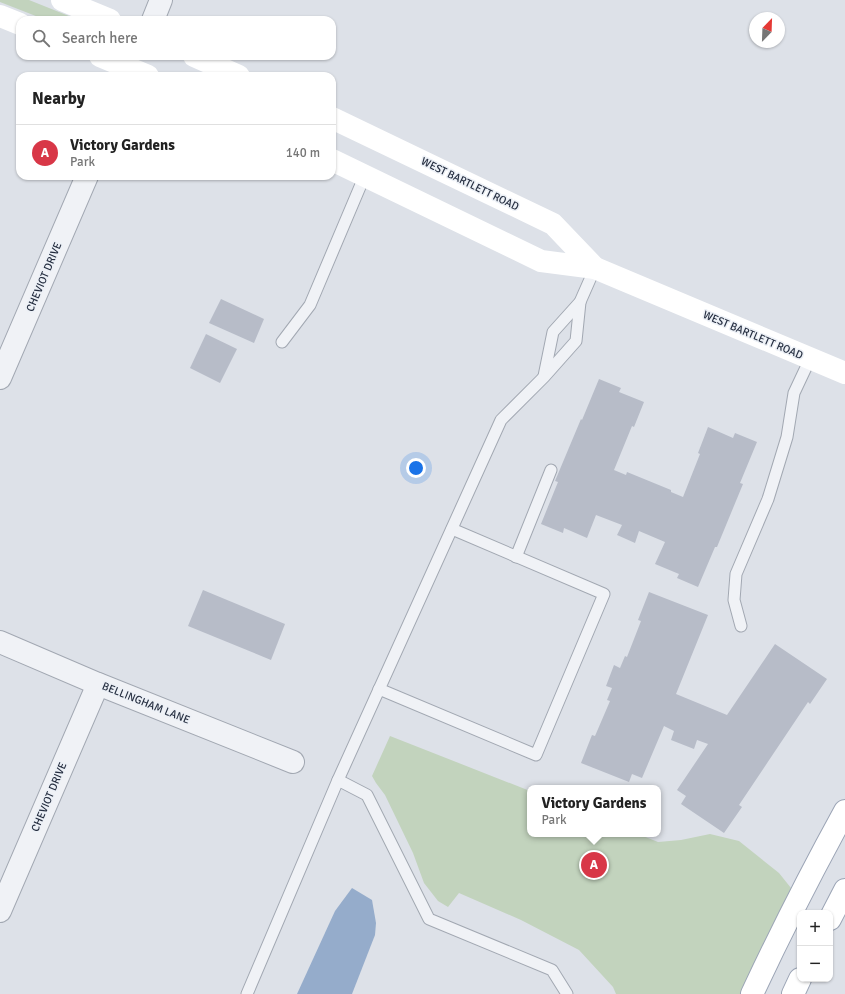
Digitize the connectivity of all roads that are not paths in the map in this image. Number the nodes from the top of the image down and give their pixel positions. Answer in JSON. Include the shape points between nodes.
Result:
{"nodes":[{"id":1,"x":62,"y":0,"type":"edge"},
{"id":2,"x":161,"y":0,"type":"edge"},
{"id":3,"x":0,"y":16,"type":"edge"},
{"id":4,"x":100,"y":16,"type":"edge"},
{"id":5,"x":155,"y":16,"type":"edge"},
{"id":6,"x":16,"y":22,"type":"edge"},
{"id":7,"x":111,"y":60,"type":"edge"},
{"id":8,"x":203,"y":60,"type":"edge"},
{"id":9,"x":137,"y":69,"type":"edge"},
{"id":10,"x":230,"y":72,"type":"edge"},
{"id":11,"x":336,"y":120,"type":"edge"},
{"id":12,"x":336,"y":162,"type":"edge"},
{"id":13,"x":366,"y":175,"type":"junction"},
{"id":14,"x":85,"y":180,"type":"edge"},
{"id":15,"x":595,"y":268,"type":"junction"},
{"id":16,"x":580,"y":302,"type":"junction"},
{"id":17,"x":282,"y":342,"type":"dead end"},
{"id":18,"x":810,"y":359,"type":"junction"},
{"id":19,"x":845,"y":373,"type":"edge"},
{"id":20,"x":544,"y":377,"type":"junction"},
{"id":21,"x":0,"y":378,"type":"edge"},
{"id":22,"x":551,"y":470,"type":"dead end"},
{"id":23,"x":452,"y":529,"type":"junction"},
{"id":24,"x":516,"y":557,"type":"junction"},
{"id":25,"x":741,"y":626,"type":"dead end"},
{"id":26,"x":0,"y":642,"type":"edge"},
{"id":27,"x":98,"y":684,"type":"junction"},
{"id":28,"x":379,"y":689,"type":"junction"},
{"id":29,"x":293,"y":762,"type":"dead end"},
{"id":30,"x":338,"y":780,"type":"junction"},
{"id":31,"x":845,"y":811,"type":"edge"},
{"id":32,"x":845,"y":890,"type":"edge"},
{"id":33,"x":0,"y":911,"type":"edge"},
{"id":34,"x":833,"y":913,"type":"edge"},
{"id":35,"x":799,"y":982,"type":"edge"},
{"id":36,"x":247,"y":994,"type":"edge"},
{"id":37,"x":567,"y":994,"type":"edge"},
{"id":38,"x":752,"y":994,"type":"edge"},
{"id":39,"x":793,"y":994,"type":"edge"}],
"edges":[{"from":1,"to":4,"type":"street"},
{"from":2,"to":5,"type":"street"},
{"from":3,"to":6,"type":"street"},
{"from":7,"to":9,"type":"street"},
{"from":8,"to":10,"type":"street"},
{"from":11,"to":15,"type":"street","name":"WEST BARTLETT ROAD","via":[[553,224]]},
{"from":12,"to":13,"type":"street","name":"WEST BARTLETT ROAD"},
{"from":13,"to":15,"type":"street","name":"WEST BARTLETT ROAD","via":[[542,261]]},
{"from":13,"to":17,"type":"lane","via":[[310,305]]},
{"from":14,"to":21,"type":"street","name":"CHEVIOT DRIVE"},
{"from":15,"to":16,"type":"lane"},
{"from":15,"to":18,"type":"street","name":"WEST BARTLETT ROAD"},
{"from":16,"to":20,"type":"lane","via":[[553,332]]},
{"from":16,"to":20,"type":"lane","via":[[576,341]]},
{"from":18,"to":19,"type":"street","name":"WEST BARTLETT ROAD"},
{"from":18,"to":25,"type":"lane","via":[[794,393],[787,438],[768,499],[736,574],[734,600]]},
{"from":20,"to":23,"type":"lane","via":[[501,420]]},
{"from":22,"to":24,"type":"lane"},
{"from":23,"to":24,"type":"lane"},
{"from":23,"to":28,"type":"lane"},
{"from":24,"to":28,"type":"lane","via":[[604,594],[536,755]]},
{"from":26,"to":27,"type":"street","name":"BELLINGHAM LANE"},
{"from":27,"to":29,"type":"street","name":"BELLINGHAM LANE"},
{"from":27,"to":33,"type":"street","name":"CHEVIOT DRIVE"},
{"from":28,"to":30,"type":"lane"},
{"from":30,"to":36,"type":"lane"},
{"from":30,"to":37,"type":"lane","via":[[367,795],[429,919],[552,970]]},
{"from":31,"to":38,"type":"street","via":[[811,873]]},
{"from":32,"to":34,"type":"street"},
{"from":35,"to":39,"type":"street"}]}
